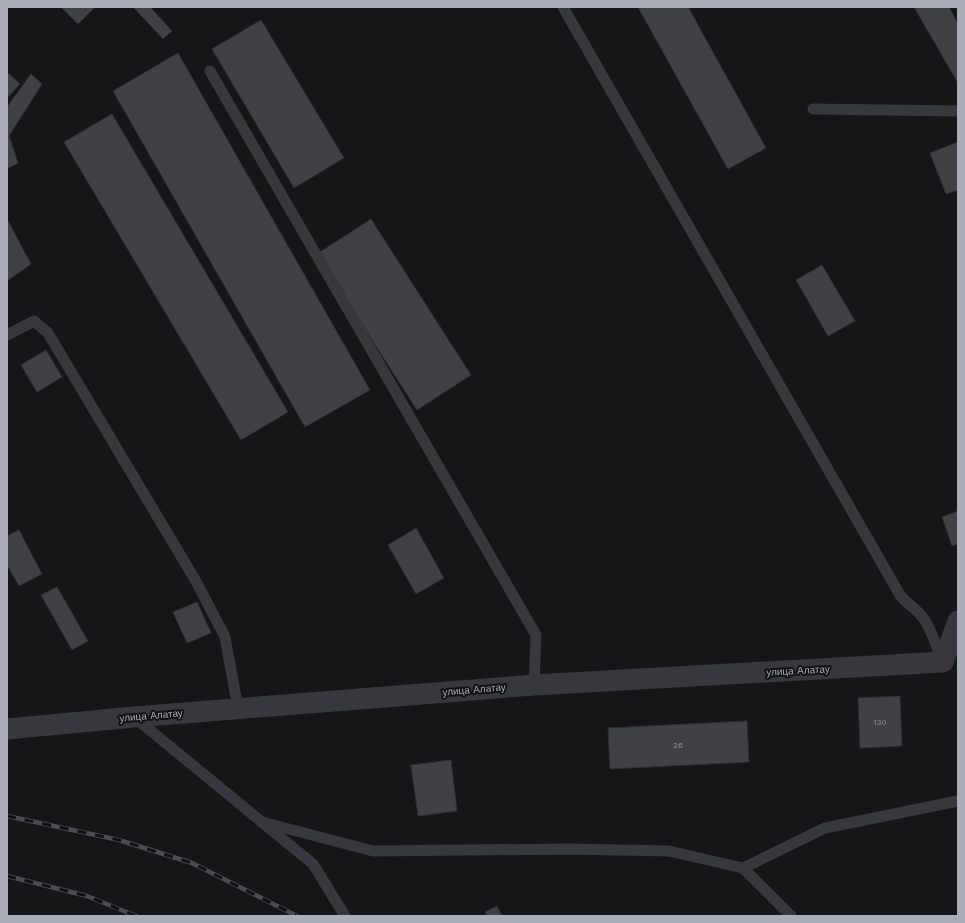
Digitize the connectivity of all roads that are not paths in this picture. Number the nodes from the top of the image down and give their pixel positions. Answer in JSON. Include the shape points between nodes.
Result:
{"nodes":[{"id":1,"x":563,"y":7,"type":"edge"},
{"id":2,"x":210,"y":70,"type":"dead end"},
{"id":3,"x":813,"y":109,"type":"dead end"},
{"id":4,"x":958,"y":111,"type":"edge"},
{"id":5,"x":7,"y":335,"type":"edge"},
{"id":6,"x":958,"y":621,"type":"edge"},
{"id":7,"x":950,"y":663,"type":"edge"},
{"id":8,"x":534,"y":685,"type":"junction"},
{"id":9,"x":238,"y":708,"type":"junction"},
{"id":10,"x":134,"y":717,"type":"junction"},
{"id":11,"x":7,"y":729,"type":"edge"},
{"id":12,"x":958,"y":801,"type":"edge"},
{"id":13,"x":262,"y":822,"type":"junction"},
{"id":14,"x":743,"y":868,"type":"junction"},
{"id":15,"x":345,"y":916,"type":"edge"},
{"id":16,"x":791,"y":916,"type":"edge"}],
"edges":[{"from":1,"to":7,"type":"lane","via":[[900,595],[924,619]]},
{"from":2,"to":8,"type":"lane","via":[[536,635]]},
{"from":3,"to":4,"type":"lane"},
{"from":5,"to":9,"type":"lane","via":[[34,321],[48,333],[196,583],[225,637]]},
{"from":6,"to":7,"type":"street"},
{"from":7,"to":8,"type":"street","name":"улица Алатау"},
{"from":8,"to":9,"type":"street","name":"улица Алатау"},
{"from":9,"to":10,"type":"street","name":"улица Алатау"},
{"from":10,"to":11,"type":"street","name":"улица Алатау"},
{"from":10,"to":13,"type":"lane"},
{"from":12,"to":14,"type":"lane","via":[[825,828]]},
{"from":13,"to":14,"type":"lane","via":[[373,851],[669,851]]},
{"from":13,"to":15,"type":"lane","via":[[313,864]]},
{"from":14,"to":16,"type":"lane"}]}
